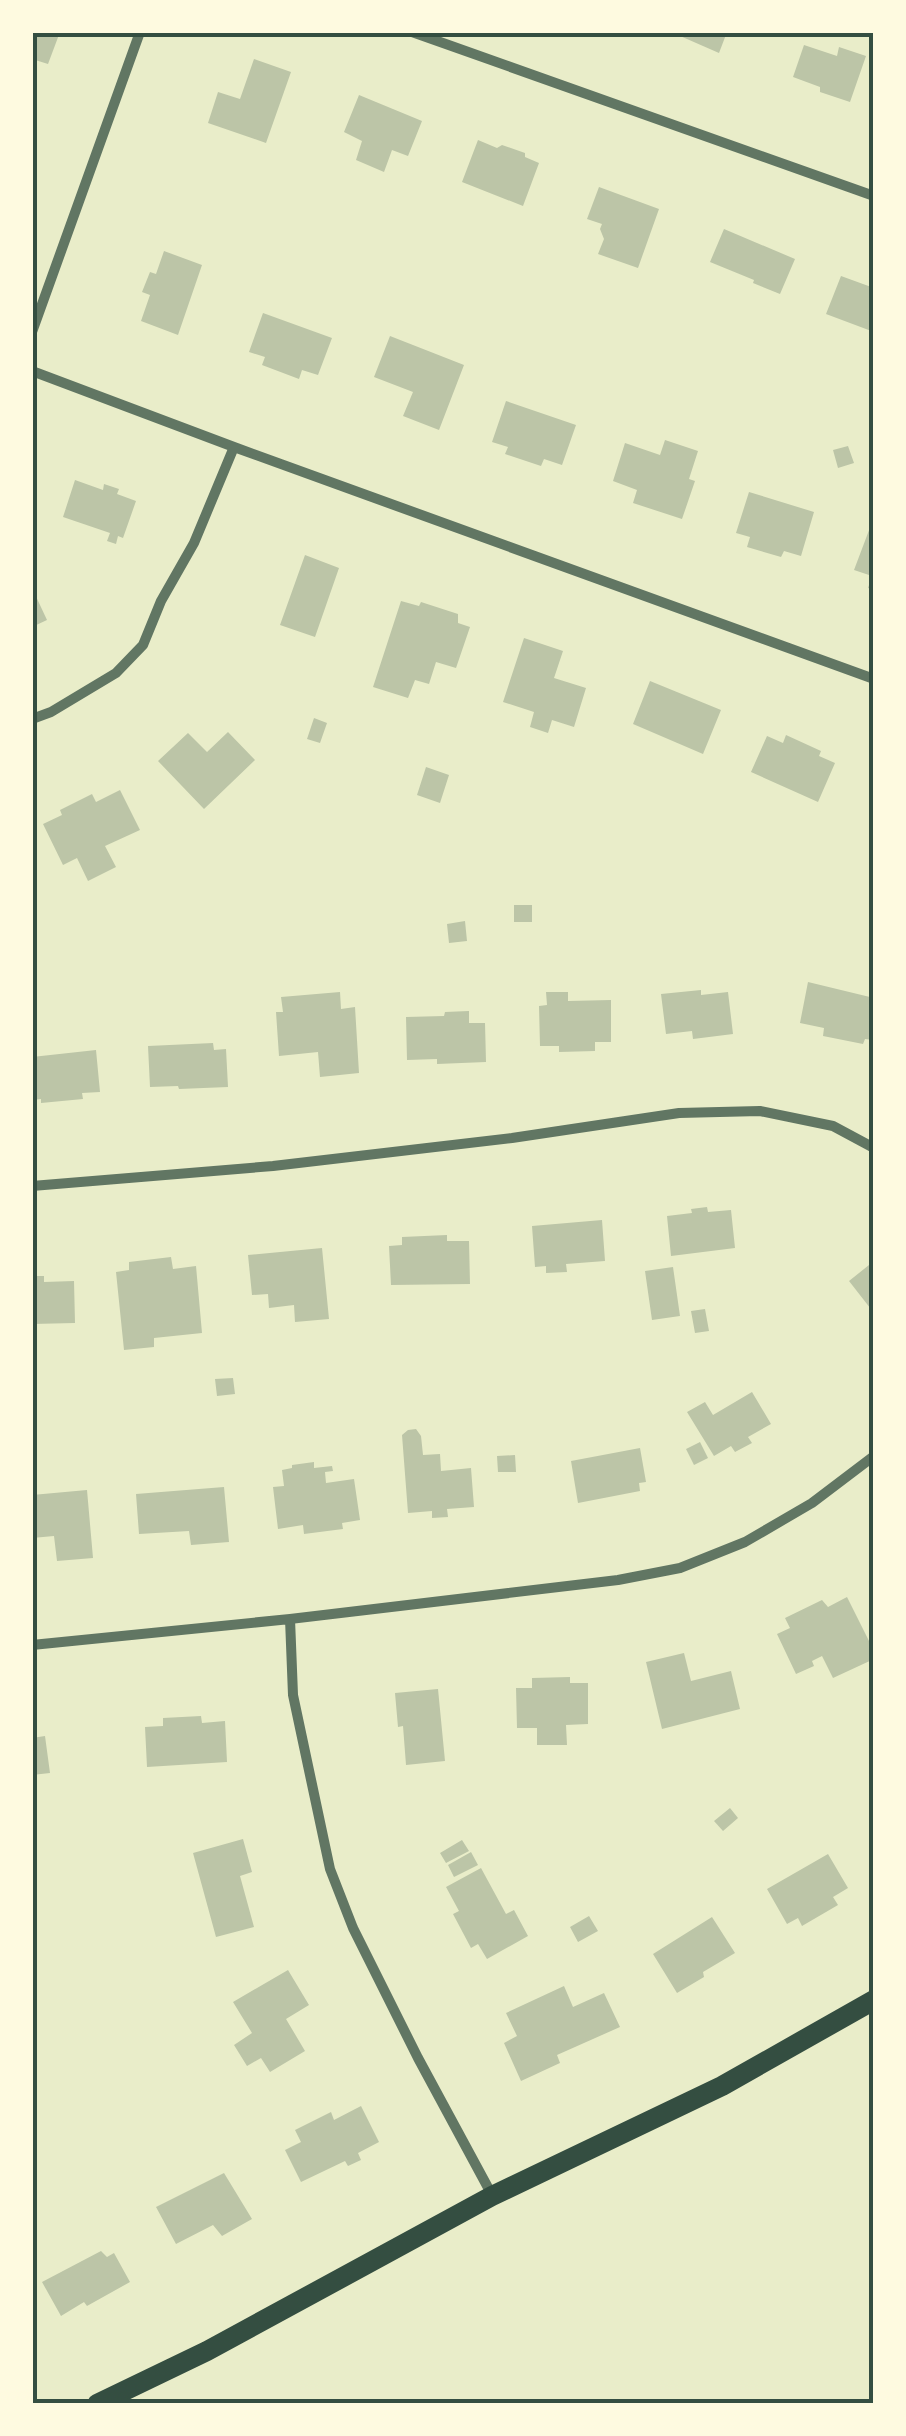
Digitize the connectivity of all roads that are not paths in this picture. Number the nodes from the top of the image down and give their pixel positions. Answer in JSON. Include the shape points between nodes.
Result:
{"nodes":[{"id":1,"x":140,"y":32,"type":"edge"},
{"id":2,"x":412,"y":32,"type":"edge"},
{"id":3,"x":874,"y":196,"type":"edge"},
{"id":4,"x":32,"y":332,"type":"edge"},
{"id":5,"x":32,"y":371,"type":"edge"},
{"id":6,"x":234,"y":447,"type":"junction"},
{"id":7,"x":874,"y":679,"type":"edge"},
{"id":8,"x":32,"y":719,"type":"edge"},
{"id":9,"x":874,"y":1148,"type":"edge"},
{"id":10,"x":32,"y":1186,"type":"edge"},
{"id":11,"x":874,"y":1456,"type":"edge"},
{"id":12,"x":290,"y":1619,"type":"junction"},
{"id":13,"x":32,"y":1644,"type":"edge"},
{"id":14,"x":874,"y":2000,"type":"edge"},
{"id":15,"x":492,"y":2196,"type":"junction"},
{"id":16,"x":97,"y":2404,"type":"edge"}],
"edges":[{"from":1,"to":4,"type":"street"},
{"from":2,"to":3,"type":"street"},
{"from":5,"to":6,"type":"street"},
{"from":6,"to":7,"type":"street"},
{"from":6,"to":8,"type":"street","via":[[144,645],[116,673]]},
{"from":9,"to":10,"type":"street","via":[[833,1126],[760,1111],[680,1113],[272,1166]]},
{"from":11,"to":12,"type":"street","via":[[745,1542],[680,1568]]},
{"from":12,"to":13,"type":"street"},
{"from":12,"to":15,"type":"street","via":[[292,1695],[330,1869],[377,1977]]},
{"from":14,"to":15,"type":"main road","via":[[722,2086]]},
{"from":15,"to":16,"type":"main road"}]}
